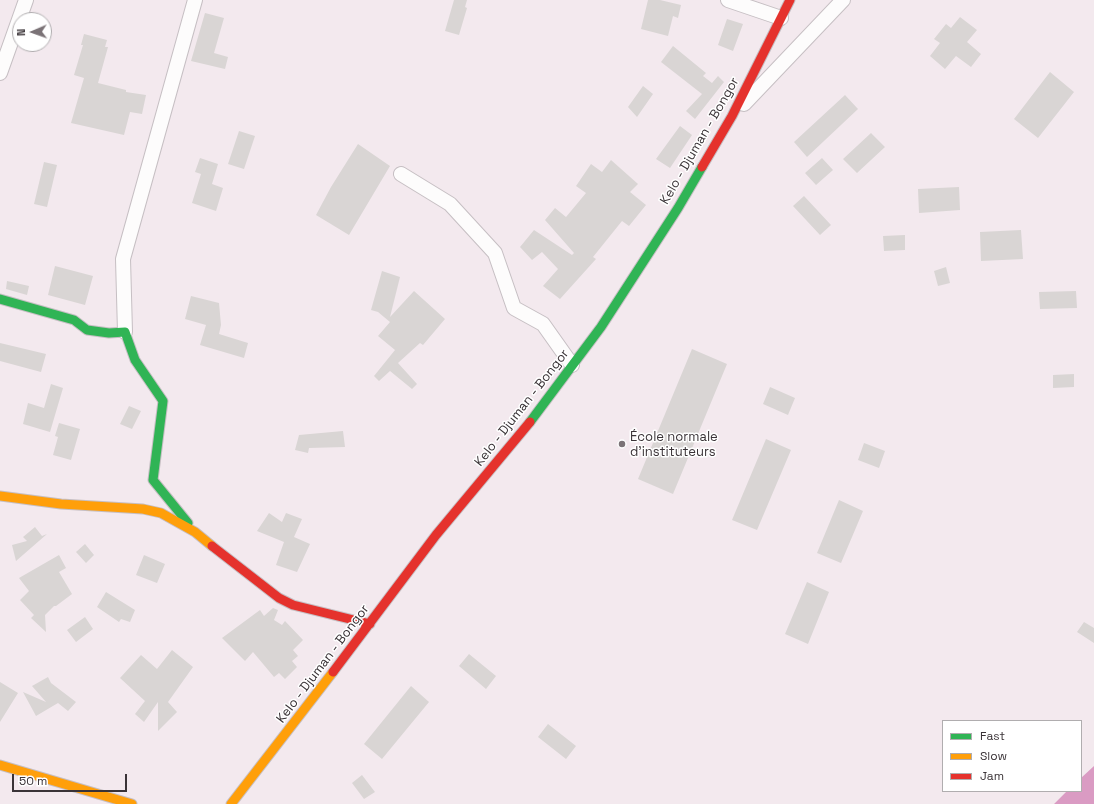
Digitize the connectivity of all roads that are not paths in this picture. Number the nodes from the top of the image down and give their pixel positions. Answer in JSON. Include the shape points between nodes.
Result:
{"nodes":[{"id":1,"x":26,"y":0,"type":"edge"},
{"id":2,"x":195,"y":0,"type":"edge"},
{"id":3,"x":728,"y":0,"type":"edge"},
{"id":4,"x":790,"y":0,"type":"edge"},
{"id":5,"x":843,"y":0,"type":"edge"},
{"id":6,"x":780,"y":18,"type":"junction"},
{"id":7,"x":0,"y":73,"type":"edge"},
{"id":8,"x":732,"y":116,"type":"junction"},
{"id":9,"x":401,"y":174,"type":"dead end"},
{"id":10,"x":0,"y":299,"type":"edge"},
{"id":11,"x":125,"y":332,"type":"junction"},
{"id":12,"x":572,"y":366,"type":"junction"},
{"id":13,"x":0,"y":496,"type":"edge"},
{"id":14,"x":195,"y":532,"type":"junction"},
{"id":15,"x":370,"y":624,"type":"junction"},
{"id":16,"x":0,"y":765,"type":"edge"},
{"id":17,"x":132,"y":804,"type":"edge"},
{"id":18,"x":231,"y":804,"type":"edge"}],
"edges":[{"from":1,"to":7,"type":"street"},
{"from":2,"to":11,"type":"street","via":[[123,259]]},
{"from":3,"to":6,"type":"street"},
{"from":4,"to":6,"type":"main road","name":"Kelo - Djuman - Bongor"},
{"from":5,"to":8,"type":"street"},
{"from":6,"to":8,"type":"main road","name":"Kelo - Djuman - Bongor"},
{"from":8,"to":12,"type":"main road","name":"Kelo - Djuman - Bongor","via":[[678,208],[601,327]]},
{"from":9,"to":12,"type":"street","via":[[450,204],[495,252],[514,308],[542,324]]},
{"from":10,"to":11,"type":"main road","via":[[74,320],[87,330]]},
{"from":11,"to":14,"type":"main road","via":[[135,360],[163,401],[153,480]]},
{"from":12,"to":15,"type":"main road","name":"Kelo - Djuman - Bongor","via":[[521,434],[436,535]]},
{"from":13,"to":14,"type":"main road","via":[[61,504],[143,508],[162,513]]},
{"from":14,"to":15,"type":"main road","via":[[279,598]]},
{"from":15,"to":18,"type":"main road","name":"Kelo - Djuman - Bongor"},
{"from":16,"to":17,"type":"main road"}]}
